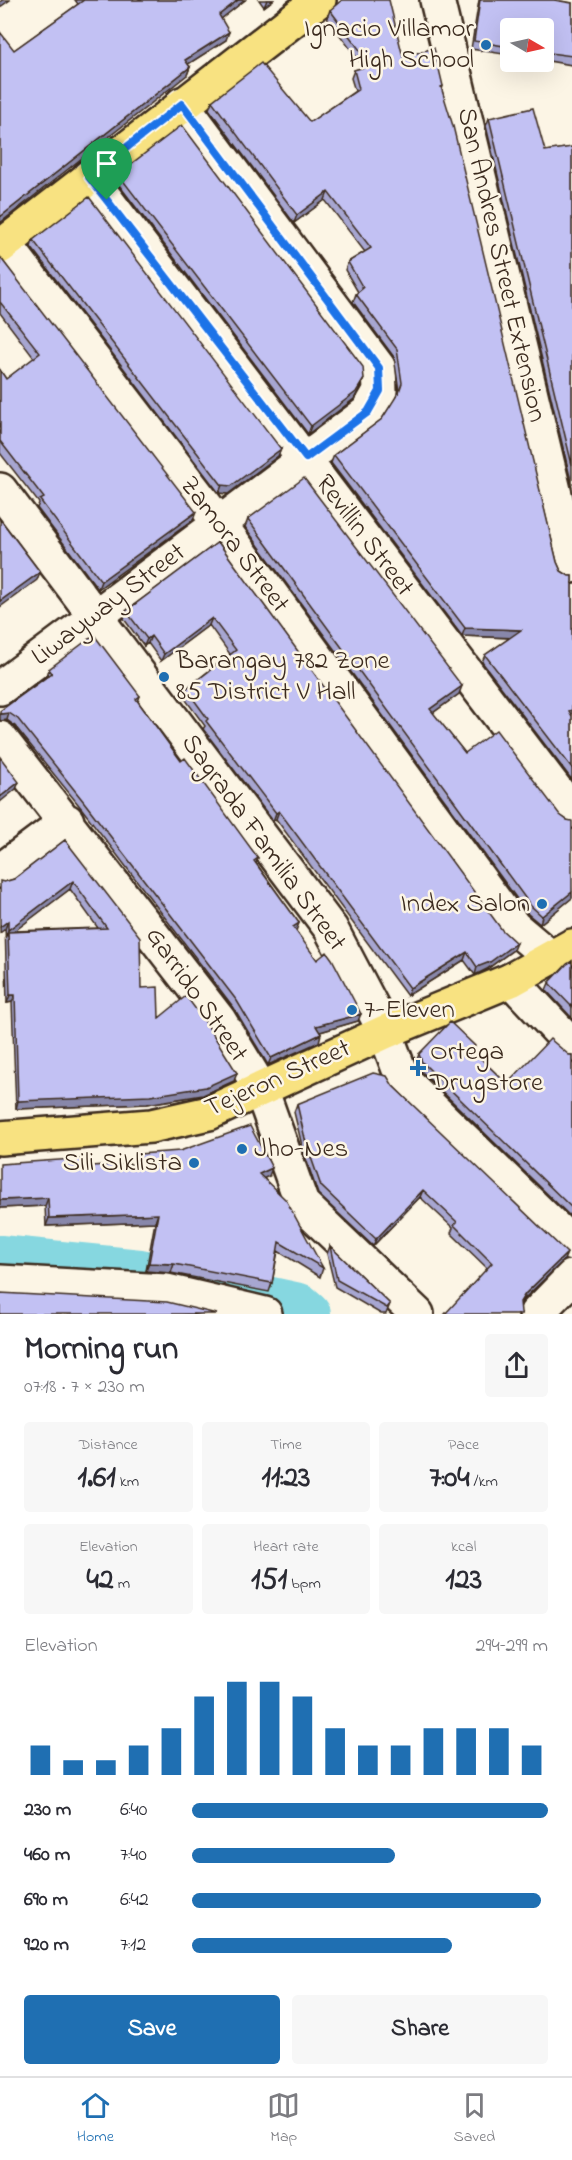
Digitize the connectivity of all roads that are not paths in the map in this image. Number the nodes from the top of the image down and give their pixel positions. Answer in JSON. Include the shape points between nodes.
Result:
{"nodes":[{"id":1,"x":319,"y":0,"type":"edge"},
{"id":2,"x":437,"y":0,"type":"edge"},
{"id":3,"x":182,"y":104,"type":"junction"},
{"id":4,"x":89,"y":177,"type":"junction"},
{"id":5,"x":2,"y":245,"type":"edge"},
{"id":6,"x":306,"y":458,"type":"junction"},
{"id":7,"x":0,"y":490,"type":"edge"},
{"id":8,"x":219,"y":523,"type":"junction"},
{"id":9,"x":572,"y":566,"type":"edge"},
{"id":10,"x":94,"y":616,"type":"junction"},
{"id":11,"x":0,"y":688,"type":"edge"},
{"id":12,"x":0,"y":738,"type":"edge"},
{"id":13,"x":572,"y":811,"type":"edge"},
{"id":14,"x":67,"y":821,"type":"junction"},
{"id":15,"x":0,"y":871,"type":"edge"},
{"id":16,"x":561,"y":952,"type":"edge"},
{"id":17,"x":511,"y":980,"type":"junction"},
{"id":18,"x":385,"y":1032,"type":"junction"},
{"id":19,"x":572,"y":1045,"type":"edge"},
{"id":20,"x":261,"y":1089,"type":"junction"},
{"id":21,"x":0,"y":1138,"type":"edge"},
{"id":22,"x":572,"y":1245,"type":"edge"},
{"id":23,"x":572,"y":1277,"type":"edge"},
{"id":24,"x":0,"y":1282,"type":"edge"},
{"id":25,"x":265,"y":1314,"type":"edge"},
{"id":26,"x":417,"y":1314,"type":"edge"},
{"id":27,"x":536,"y":1314,"type":"edge"}],
"edges":[{"from":1,"to":3,"type":"main road"},
{"from":2,"to":9,"type":"street","name":"San Andres Street Extension"},
{"from":3,"to":4,"type":"main road"},
{"from":3,"to":6,"type":"street","name":"Liwayway Street","via":[[379,368],[380,391],[368,412]]},
{"from":4,"to":5,"type":"main road"},
{"from":4,"to":6,"type":"street","name":"Revillin Street"},
{"from":5,"to":8,"type":"street","name":"Zamora Street"},
{"from":6,"to":8,"type":"street","name":"Liwayway Street"},
{"from":6,"to":13,"type":"street","name":"Revillin Street"},
{"from":7,"to":10,"type":"street","name":"Sagrada Familia Street"},
{"from":8,"to":10,"type":"street","name":"Liwayway Street"},
{"from":8,"to":16,"type":"street","name":"Zamora Street","via":[[514,927]]},
{"from":10,"to":11,"type":"street","name":"Liwayway Street"},
{"from":10,"to":18,"type":"street","name":"Sagrada Familia Street","via":[[330,929]]},
{"from":12,"to":14,"type":"street","name":"Garrido Street"},
{"from":14,"to":15,"type":"street"},
{"from":14,"to":20,"type":"street","name":"Garrido Street","via":[[219,1020]]},
{"from":16,"to":17,"type":"main road","name":"Tejeron Street"},
{"from":17,"to":18,"type":"main road","name":"Tejeron Street"},
{"from":17,"to":19,"type":"street"},
{"from":18,"to":20,"type":"main road","name":"Tejeron Street"},
{"from":18,"to":22,"type":"street","name":"Sagrada Familia Street","via":[[403,1080]]},
{"from":20,"to":21,"type":"main road","name":"Tejeron Street","via":[[209,1113],[151,1126]]},
{"from":20,"to":26,"type":"street","name":"Garrido Street","via":[[302,1204]]},
{"from":23,"to":27,"type":"street"},
{"from":24,"to":25,"type":"street","via":[[167,1291]]}]}
